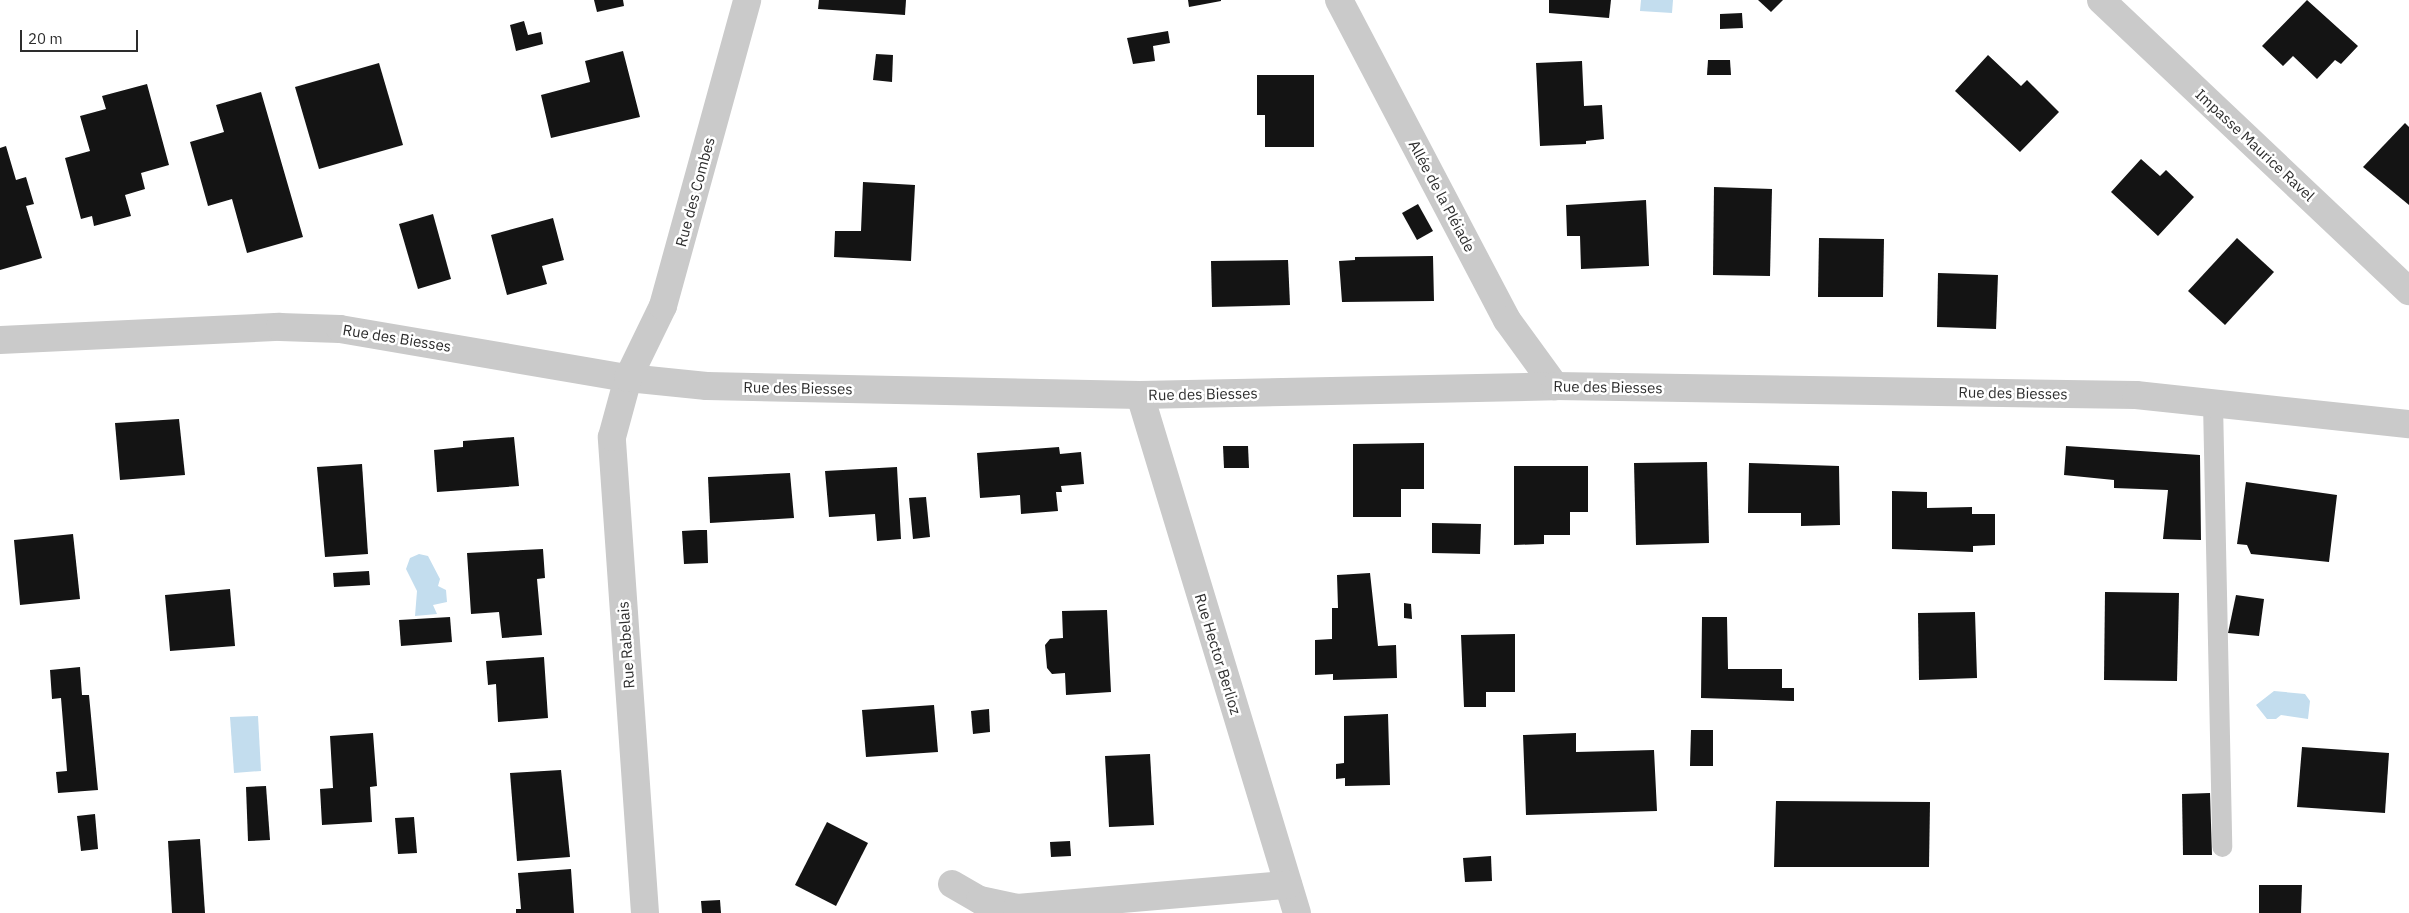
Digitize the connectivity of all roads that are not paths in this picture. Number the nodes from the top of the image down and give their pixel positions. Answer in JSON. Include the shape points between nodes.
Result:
{"nodes":[{"id":1,"x":747,"y":0,"type":"edge"},
{"id":2,"x":1338,"y":0,"type":"edge"},
{"id":3,"x":2101,"y":0,"type":"edge"},
{"id":4,"x":2409,"y":291,"type":"edge"},
{"id":5,"x":0,"y":340,"type":"edge"},
{"id":6,"x":628,"y":378,"type":"junction"},
{"id":7,"x":1555,"y":386,"type":"junction"},
{"id":8,"x":1140,"y":395,"type":"junction"},
{"id":9,"x":2213,"y":403,"type":"junction"},
{"id":10,"x":2409,"y":424,"type":"edge"},
{"id":11,"x":2222,"y":847,"type":"dead end"},
{"id":12,"x":952,"y":884,"type":"dead end"},
{"id":13,"x":1288,"y":885,"type":"junction"},
{"id":14,"x":645,"y":913,"type":"edge"},
{"id":15,"x":1297,"y":913,"type":"edge"}],
"edges":[{"from":1,"to":6,"type":"street","name":"Rue des Combes","via":[[663,306]]},
{"from":2,"to":7,"type":"street","name":"Allée de la Pléiade","via":[[1507,320]]},
{"from":3,"to":4,"type":"street","name":"Impasse Maurice Ravel"},
{"from":5,"to":6,"type":"street","name":"Rue des Biesses","via":[[280,327],[340,329]]},
{"from":6,"to":8,"type":"street","name":"Rue des Biesses","via":[[707,386]]},
{"from":6,"to":14,"type":"street","name":"Rue Rabelais","via":[[612,437]]},
{"from":7,"to":8,"type":"street","name":"Rue des Biesses"},
{"from":7,"to":9,"type":"street","name":"Rue des Biesses","via":[[2136,395]]},
{"from":8,"to":13,"type":"street","name":"Rue Hector Berlioz"},
{"from":9,"to":10,"type":"street","name":"Rue des Biesses"},
{"from":9,"to":11,"type":"lane"},
{"from":12,"to":13,"type":"street","via":[[980,900],[1017,908]]},
{"from":13,"to":15,"type":"street","name":"Rue Hector Berlioz"}]}
